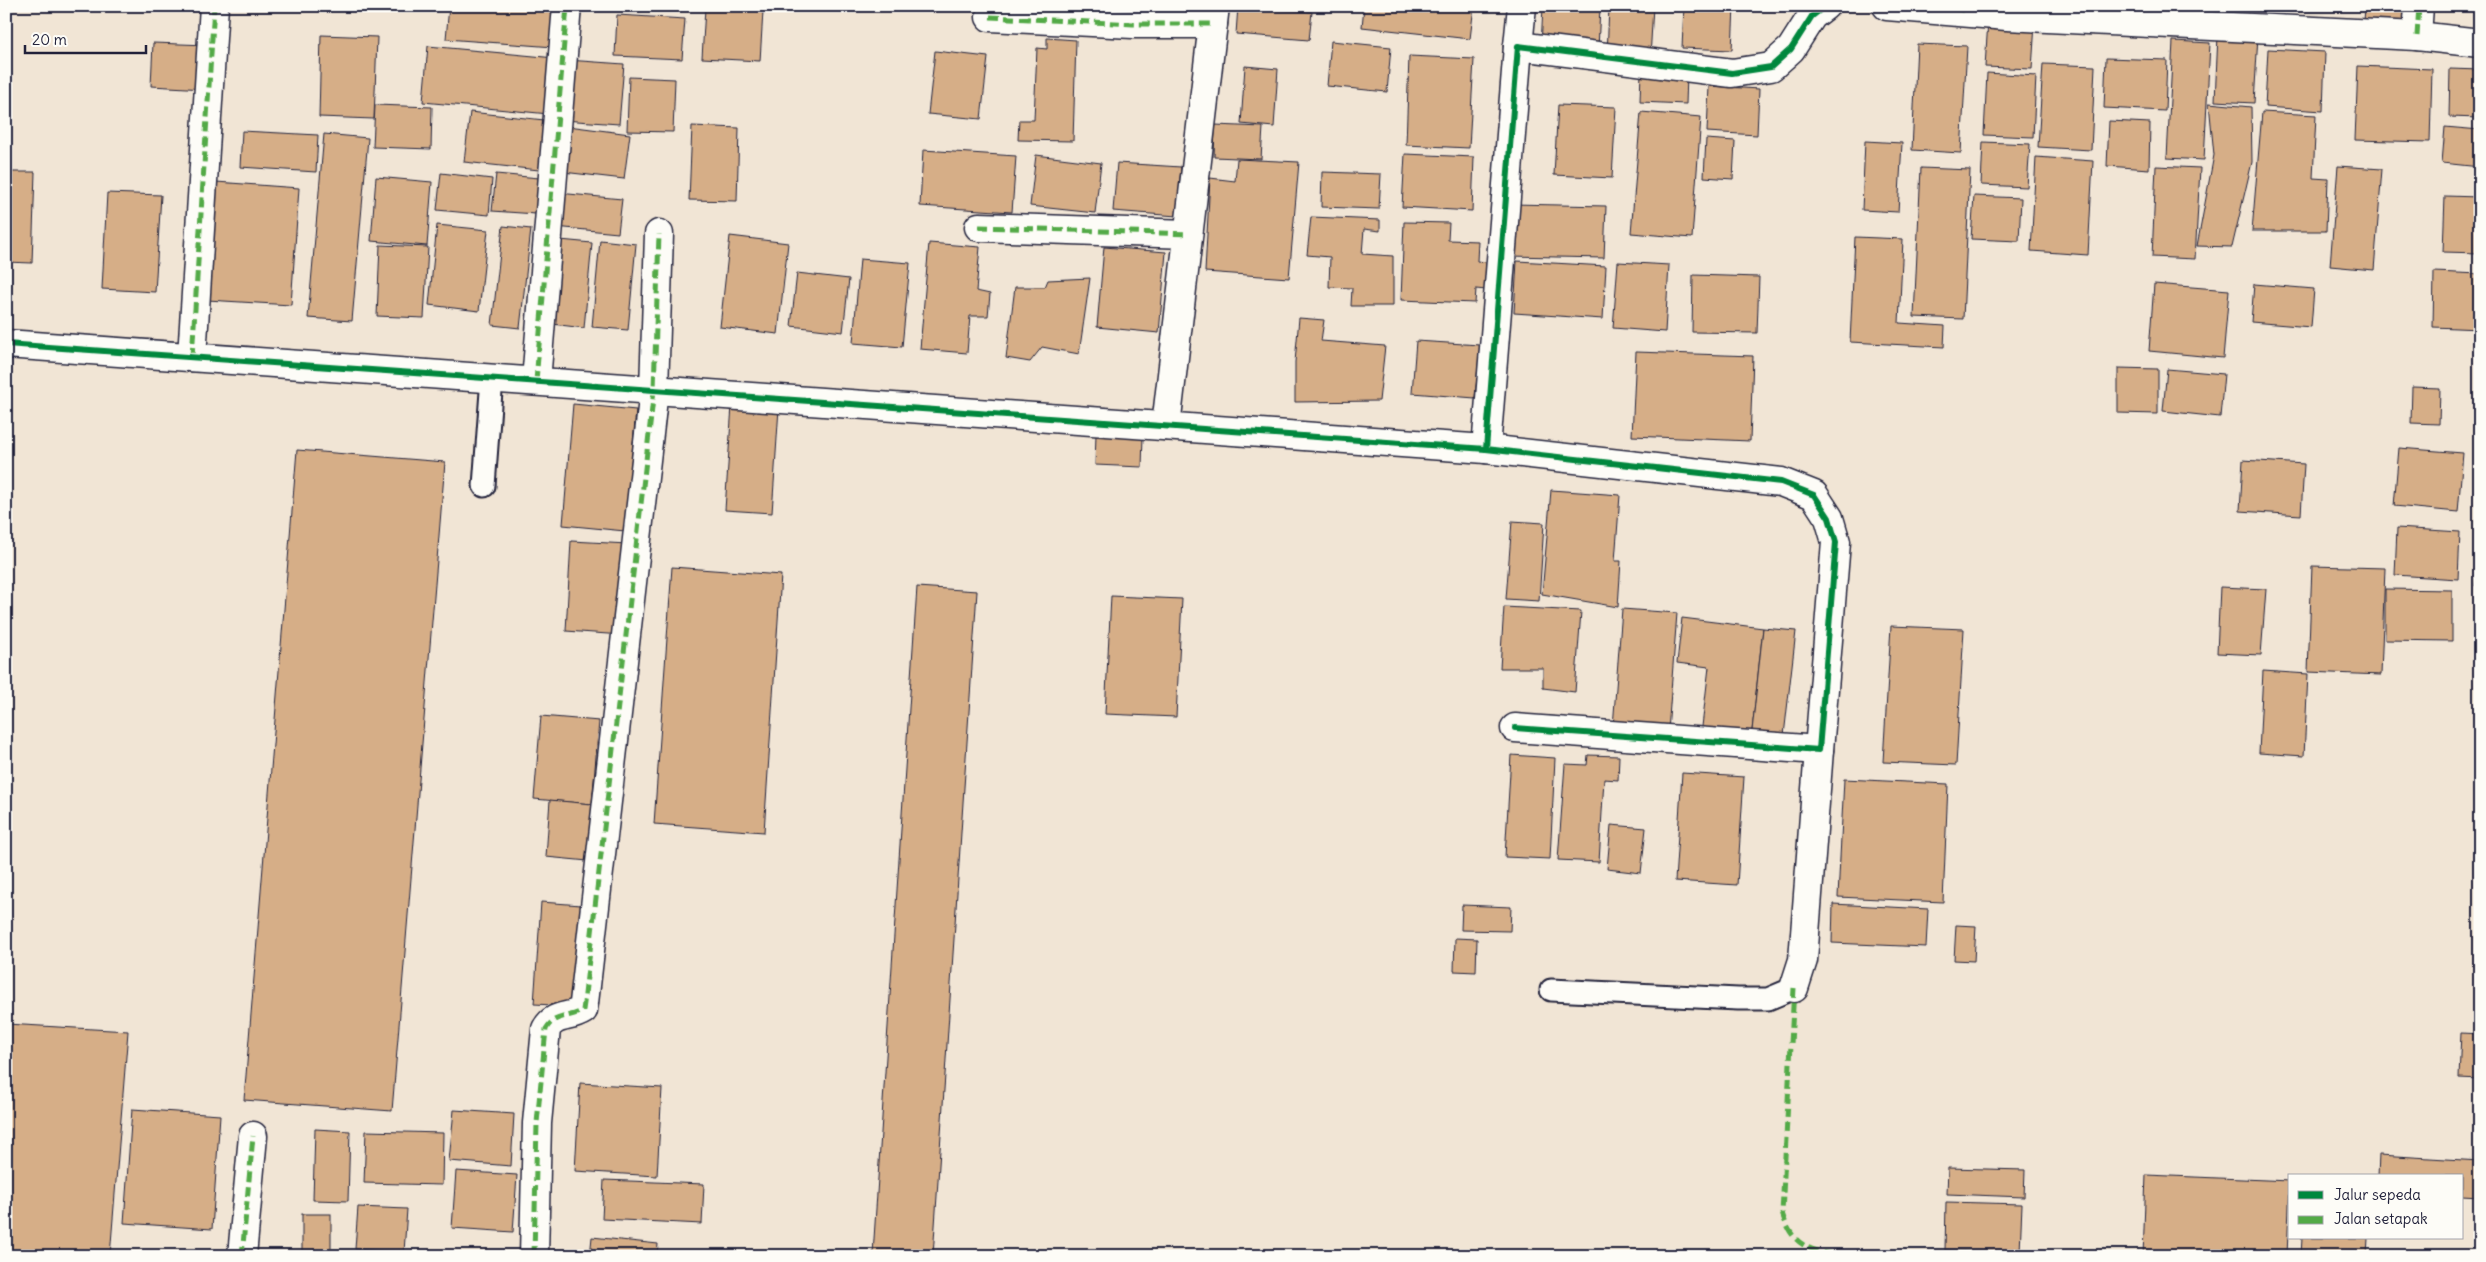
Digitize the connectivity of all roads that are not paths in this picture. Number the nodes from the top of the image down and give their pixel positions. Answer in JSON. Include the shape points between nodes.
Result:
{"nodes":[{"id":1,"x":214,"y":6,"type":"edge"},
{"id":2,"x":567,"y":6,"type":"edge"},
{"id":3,"x":1522,"y":6,"type":"edge"},
{"id":4,"x":1825,"y":6,"type":"edge"},
{"id":5,"x":1887,"y":6,"type":"edge"},
{"id":6,"x":2419,"y":6,"type":"edge"},
{"id":7,"x":1961,"y":9,"type":"edge"},
{"id":8,"x":1214,"y":15,"type":"edge"},
{"id":9,"x":990,"y":17,"type":"dead end"},
{"id":10,"x":2416,"y":36,"type":"junction"},
{"id":11,"x":2480,"y":43,"type":"edge"},
{"id":12,"x":1518,"y":46,"type":"junction"},
{"id":13,"x":979,"y":226,"type":"dead end"},
{"id":14,"x":659,"y":234,"type":"dead end"},
{"id":15,"x":1188,"y":234,"type":"junction"},
{"id":16,"x":6,"y":344,"type":"edge"},
{"id":17,"x":192,"y":357,"type":"junction"},
{"id":18,"x":492,"y":378,"type":"junction"},
{"id":19,"x":536,"y":381,"type":"junction"},
{"id":20,"x":654,"y":390,"type":"junction"},
{"id":21,"x":1166,"y":426,"type":"junction"},
{"id":22,"x":1486,"y":449,"type":"junction"},
{"id":23,"x":484,"y":486,"type":"dead end"},
{"id":24,"x":1516,"y":728,"type":"dead end"},
{"id":25,"x":1819,"y":750,"type":"junction"},
{"id":26,"x":1794,"y":988,"type":"joint"},
{"id":27,"x":1551,"y":990,"type":"dead end"},
{"id":28,"x":253,"y":1136,"type":"dead end"},
{"id":29,"x":242,"y":1256,"type":"edge"},
{"id":30,"x":534,"y":1256,"type":"edge"}],
"edges":[{"from":1,"to":17,"type":"street"},
{"from":2,"to":19,"type":"street"},
{"from":3,"to":12,"type":"street"},
{"from":4,"to":12,"type":"street","via":[[1812,16],[1792,49],[1771,66],[1732,72]]},
{"from":5,"to":7,"type":"street"},
{"from":6,"to":10,"type":"street"},
{"from":7,"to":10,"type":"street","via":[[2007,16]]},
{"from":8,"to":9,"type":"street"},
{"from":8,"to":15,"type":"street"},
{"from":10,"to":11,"type":"street"},
{"from":12,"to":22,"type":"street"},
{"from":13,"to":15,"type":"street"},
{"from":14,"to":20,"type":"street"},
{"from":15,"to":21,"type":"street"},
{"from":16,"to":17,"type":"street"},
{"from":17,"to":18,"type":"street"},
{"from":18,"to":19,"type":"street"},
{"from":18,"to":23,"type":"lane"},
{"from":19,"to":20,"type":"street"},
{"from":20,"to":21,"type":"street"},
{"from":20,"to":30,"type":"street","via":[[584,1003],[582,1010],[559,1016],[546,1029],[537,1123]]},
{"from":21,"to":22,"type":"street"},
{"from":22,"to":25,"type":"street","via":[[1781,482],[1814,495],[1829,518],[1836,542]]},
{"from":24,"to":25,"type":"street"},
{"from":25,"to":26,"type":"street","via":[[1803,960]]},
{"from":26,"to":27,"type":"lane","via":[[1768,999]]},
{"from":28,"to":29,"type":"street"}]}
